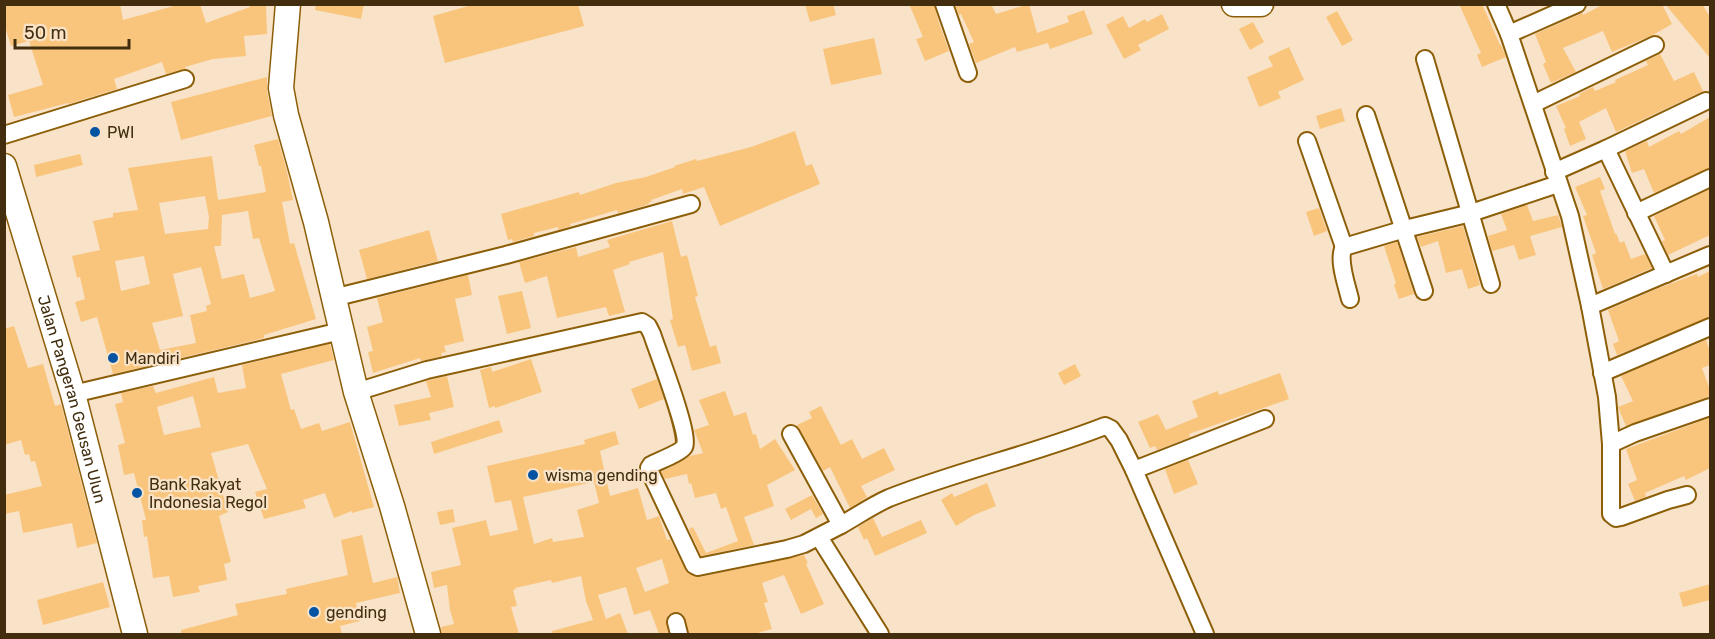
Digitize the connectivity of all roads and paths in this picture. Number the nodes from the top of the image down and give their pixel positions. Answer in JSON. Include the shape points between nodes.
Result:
{"nodes":[{"id":1,"x":288,"y":4,"type":"edge"},
{"id":2,"x":944,"y":4,"type":"edge"},
{"id":3,"x":1234,"y":4,"type":"edge"},
{"id":4,"x":1261,"y":4,"type":"edge"},
{"id":5,"x":1496,"y":4,"type":"edge"},
{"id":6,"x":1577,"y":4,"type":"edge"},
{"id":7,"x":1509,"y":34,"type":"junction"},
{"id":8,"x":1655,"y":45,"type":"dead end"},
{"id":9,"x":1425,"y":59,"type":"dead end"},
{"id":10,"x":968,"y":73,"type":"dead end"},
{"id":11,"x":185,"y":80,"type":"dead end"},
{"id":12,"x":1706,"y":101,"type":"dead end"},
{"id":13,"x":1533,"y":104,"type":"junction"},
{"id":14,"x":1366,"y":115,"type":"dead end"},
{"id":15,"x":4,"y":135,"type":"edge"},
{"id":16,"x":1307,"y":141,"type":"dead end"},
{"id":17,"x":1606,"y":149,"type":"junction"},
{"id":18,"x":4,"y":166,"type":"edge"},
{"id":19,"x":1556,"y":178,"type":"junction"},
{"id":20,"x":1710,"y":178,"type":"edge"},
{"id":21,"x":691,"y":204,"type":"dead end"},
{"id":22,"x":1470,"y":213,"type":"junction"},
{"id":23,"x":1636,"y":213,"type":"junction"},
{"id":24,"x":1405,"y":230,"type":"junction"},
{"id":25,"x":1344,"y":247,"type":"junction"},
{"id":26,"x":1710,"y":255,"type":"edge"},
{"id":27,"x":1666,"y":274,"type":"junction"},
{"id":28,"x":1491,"y":284,"type":"dead end"},
{"id":29,"x":1424,"y":291,"type":"dead end"},
{"id":30,"x":333,"y":298,"type":"junction"},
{"id":31,"x":1350,"y":300,"type":"dead end"},
{"id":32,"x":1590,"y":306,"type":"junction"},
{"id":33,"x":1710,"y":327,"type":"edge"},
{"id":34,"x":341,"y":331,"type":"junction"},
{"id":35,"x":1602,"y":373,"type":"junction"},
{"id":36,"x":356,"y":392,"type":"junction"},
{"id":37,"x":73,"y":394,"type":"junction"},
{"id":38,"x":1710,"y":407,"type":"edge"},
{"id":39,"x":1265,"y":419,"type":"dead end"},
{"id":40,"x":791,"y":434,"type":"dead end"},
{"id":41,"x":1611,"y":444,"type":"junction"},
{"id":42,"x":1134,"y":470,"type":"junction"},
{"id":43,"x":1687,"y":495,"type":"dead end"},
{"id":44,"x":841,"y":525,"type":"junction"},
{"id":45,"x":819,"y":537,"type":"junction"},
{"id":46,"x":135,"y":634,"type":"edge"},
{"id":47,"x":428,"y":634,"type":"edge"},
{"id":48,"x":880,"y":634,"type":"edge"},
{"id":49,"x":1205,"y":634,"type":"edge"}],
"edges":[{"from":1,"to":30,"type":"street","via":[[282,87],[286,115]]},
{"from":2,"to":10,"type":"street"},
{"from":3,"to":4,"type":"street"},
{"from":5,"to":7,"type":"street"},
{"from":6,"to":7,"type":"street"},
{"from":7,"to":13,"type":"street"},
{"from":8,"to":13,"type":"street"},
{"from":9,"to":22,"type":"street"},
{"from":11,"to":15,"type":"street"},
{"from":12,"to":17,"type":"street"},
{"from":13,"to":19,"type":"street"},
{"from":14,"to":24,"type":"street"},
{"from":16,"to":25,"type":"street"},
{"from":17,"to":19,"type":"street"},
{"from":17,"to":23,"type":"street"},
{"from":18,"to":37,"type":"street","name":"Jalan Pangeran Geusan Ulun"},
{"from":19,"to":22,"type":"street"},
{"from":19,"to":32,"type":"street","via":[[1570,216]]},
{"from":20,"to":23,"type":"street"},
{"from":21,"to":30,"type":"street"},
{"from":22,"to":24,"type":"street"},
{"from":22,"to":28,"type":"street"},
{"from":23,"to":27,"type":"street"},
{"from":24,"to":25,"type":"street"},
{"from":24,"to":29,"type":"street"},
{"from":25,"to":31,"type":"street","via":[[1341,252]]},
{"from":26,"to":27,"type":"street"},
{"from":27,"to":32,"type":"street"},
{"from":30,"to":34,"type":"street"},
{"from":32,"to":35,"type":"street"},
{"from":33,"to":35,"type":"street"},
{"from":34,"to":36,"type":"street"},
{"from":34,"to":37,"type":"street"},
{"from":35,"to":41,"type":"street"},
{"from":36,"to":45,"type":"street","via":[[427,370],[642,322],[652,334],[686,443],[649,468],[694,565],[707,566],[787,549]]},
{"from":36,"to":47,"type":"street"},
{"from":37,"to":46,"type":"street","name":"Jalan Pangeran Geusan Ulun"},
{"from":38,"to":41,"type":"street"},
{"from":39,"to":42,"type":"street"},
{"from":40,"to":44,"type":"street"},
{"from":41,"to":43,"type":"street","via":[[1611,514],[1617,518]]},
{"from":42,"to":44,"type":"street","via":[[1119,440],[1104,426],[887,499]]},
{"from":42,"to":49,"type":"street"},
{"from":44,"to":45,"type":"street"},
{"from":45,"to":48,"type":"street"}]}
